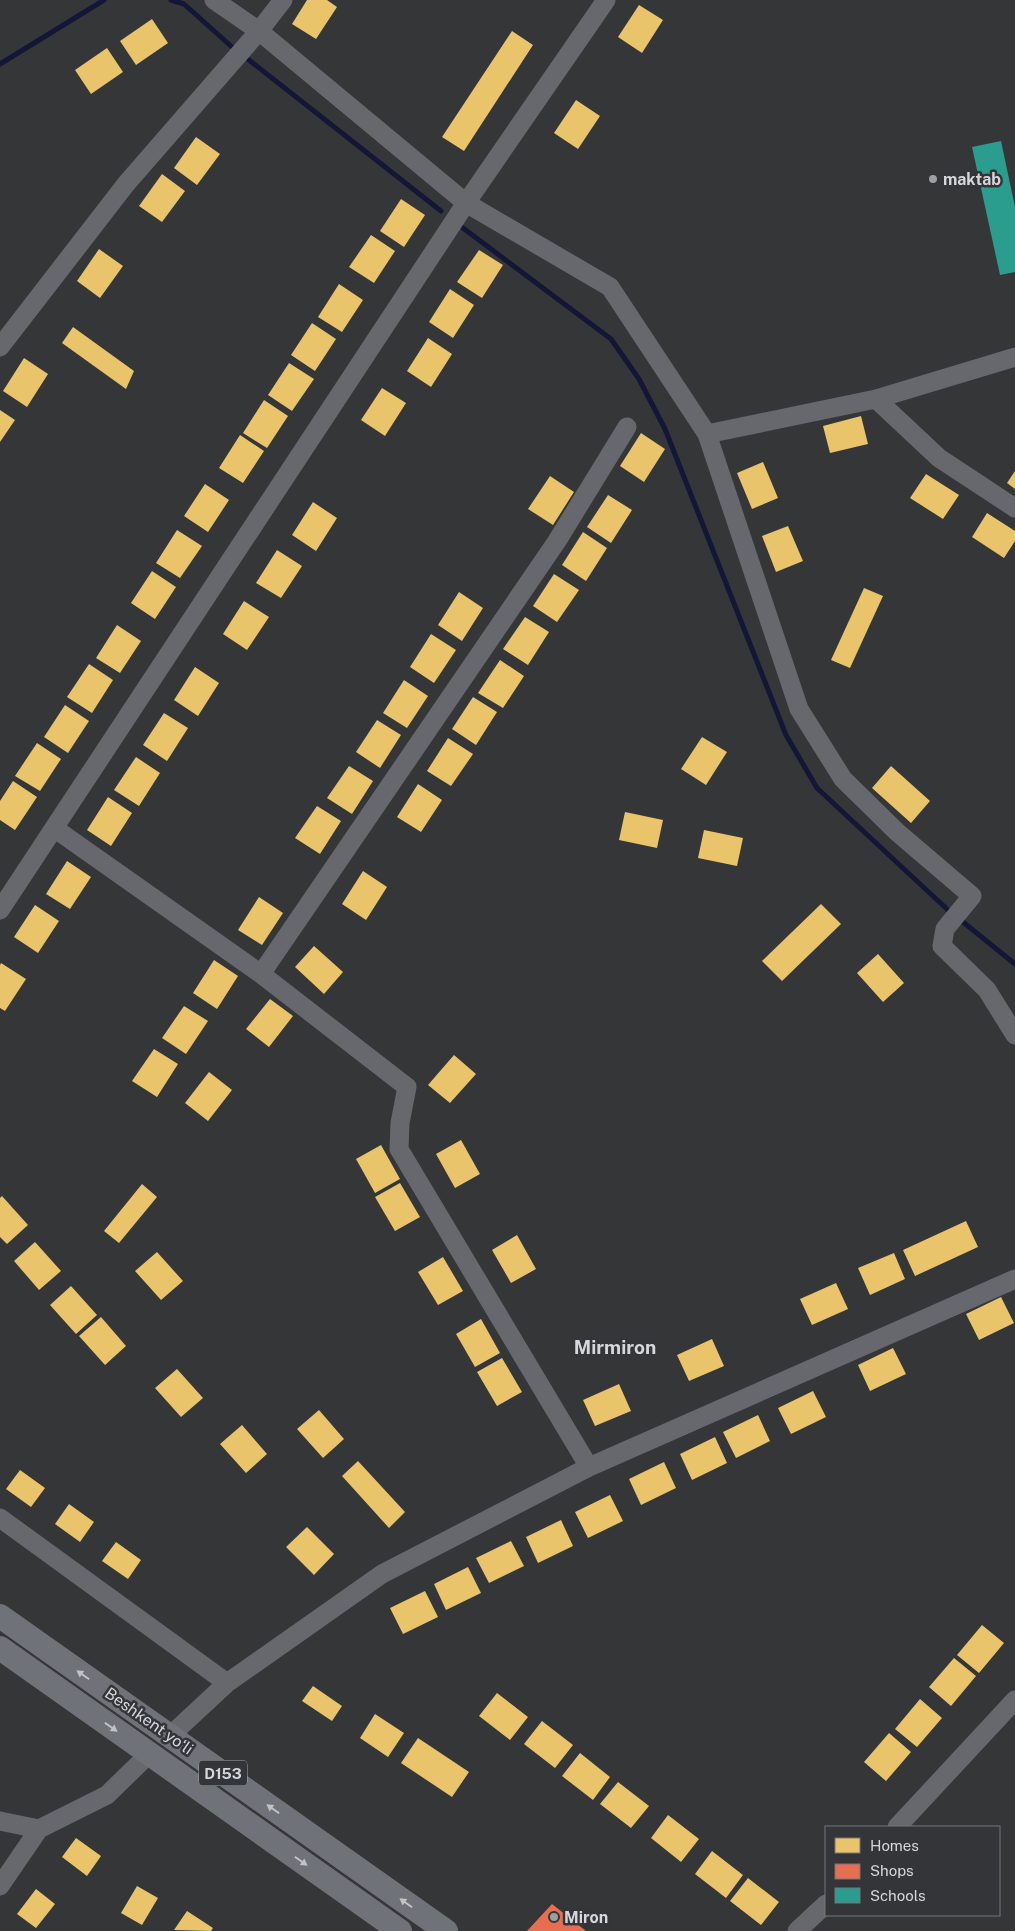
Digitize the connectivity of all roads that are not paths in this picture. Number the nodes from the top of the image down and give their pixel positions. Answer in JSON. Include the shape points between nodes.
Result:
{"nodes":[{"id":1,"x":214,"y":0,"type":"edge"},
{"id":2,"x":284,"y":0,"type":"edge"},
{"id":3,"x":606,"y":0,"type":"edge"},
{"id":4,"x":259,"y":31,"type":"junction"},
{"id":5,"x":466,"y":203,"type":"junction"},
{"id":6,"x":0,"y":346,"type":"edge"},
{"id":7,"x":1015,"y":357,"type":"edge"},
{"id":8,"x":876,"y":399,"type":"junction"},
{"id":9,"x":627,"y":427,"type":"dead end"},
{"id":10,"x":707,"y":434,"type":"junction"},
{"id":11,"x":1015,"y":508,"type":"edge"},
{"id":12,"x":54,"y":828,"type":"junction"},
{"id":13,"x":0,"y":910,"type":"edge"},
{"id":14,"x":261,"y":974,"type":"junction"},
{"id":15,"x":1015,"y":1035,"type":"edge"},
{"id":16,"x":1015,"y":1279,"type":"edge"},
{"id":17,"x":588,"y":1466,"type":"junction"},
{"id":18,"x":0,"y":1518,"type":"edge"},
{"id":19,"x":0,"y":1616,"type":"edge"},
{"id":20,"x":0,"y":1648,"type":"edge"},
{"id":21,"x":227,"y":1683,"type":"junction"},
{"id":22,"x":1015,"y":1700,"type":"edge"},
{"id":23,"x":170,"y":1736,"type":"junction"},
{"id":24,"x":149,"y":1754,"type":"junction"},
{"id":25,"x":0,"y":1821,"type":"edge"},
{"id":26,"x":898,"y":1826,"type":"edge"},
{"id":27,"x":39,"y":1829,"type":"junction"},
{"id":28,"x":0,"y":1886,"type":"edge"},
{"id":29,"x":825,"y":1905,"type":"edge"},
{"id":30,"x":400,"y":1931,"type":"edge"},
{"id":31,"x":446,"y":1931,"type":"edge"},
{"id":32,"x":797,"y":1931,"type":"edge"}],
"edges":[{"from":1,"to":4,"type":"street"},
{"from":2,"to":4,"type":"street"},
{"from":3,"to":5,"type":"street"},
{"from":4,"to":5,"type":"street"},
{"from":4,"to":6,"type":"street","via":[[126,184]]},
{"from":5,"to":10,"type":"street","via":[[610,287]]},
{"from":5,"to":12,"type":"street"},
{"from":7,"to":8,"type":"street"},
{"from":8,"to":10,"type":"street"},
{"from":8,"to":11,"type":"street","via":[[939,458]]},
{"from":9,"to":14,"type":"street","via":[[557,541]]},
{"from":10,"to":15,"type":"street","via":[[799,709],[843,780],[897,832],[972,896],[945,929],[942,946],[987,990]]},
{"from":12,"to":13,"type":"street"},
{"from":12,"to":14,"type":"street"},
{"from":14,"to":17,"type":"street","via":[[407,1087],[399,1149]]},
{"from":16,"to":17,"type":"street"},
{"from":17,"to":21,"type":"street","via":[[382,1574]]},
{"from":18,"to":21,"type":"street"},
{"from":23,"to":19,"type":"main road","name":"Beshkent yoʻli","number":"D153","one_way":true},
{"from":20,"to":24,"type":"main road","name":"Beshkent yoʻli","number":"D153","one_way":true},
{"from":21,"to":23,"type":"street"},
{"from":22,"to":26,"type":"street"},
{"from":31,"to":23,"type":"main road","name":"Beshkent yoʻli","number":"D153","one_way":true},
{"from":24,"to":27,"type":"street","via":[[107,1795]]},
{"from":24,"to":30,"type":"main road","name":"Beshkent yoʻli","number":"D153","one_way":true},
{"from":25,"to":27,"type":"street"},
{"from":27,"to":28,"type":"street"},
{"from":29,"to":32,"type":"street"}]}
